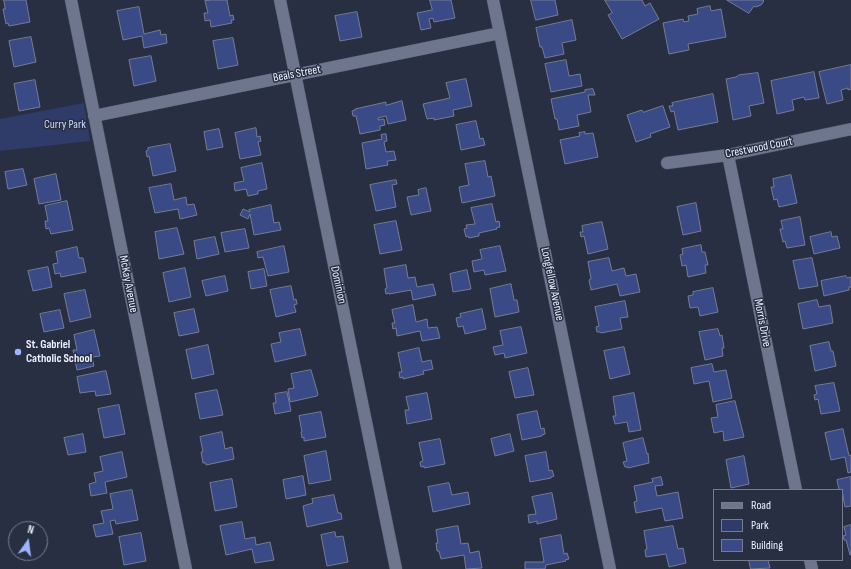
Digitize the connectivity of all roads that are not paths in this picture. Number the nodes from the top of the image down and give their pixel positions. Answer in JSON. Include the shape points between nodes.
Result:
{"nodes":[{"id":1,"x":71,"y":0,"type":"edge"},
{"id":2,"x":280,"y":0,"type":"edge"},
{"id":3,"x":494,"y":0,"type":"edge"},
{"id":4,"x":500,"y":33,"type":"junction"},
{"id":5,"x":295,"y":74,"type":"junction"},
{"id":6,"x":94,"y":116,"type":"junction"},
{"id":7,"x":851,"y":129,"type":"edge"},
{"id":8,"x":728,"y":155,"type":"junction"},
{"id":9,"x":667,"y":163,"type":"dead end"},
{"id":10,"x":796,"y":489,"type":"edge"},
{"id":11,"x":186,"y":569,"type":"edge"},
{"id":12,"x":396,"y":569,"type":"edge"},
{"id":13,"x":610,"y":569,"type":"edge"}],
"edges":[{"from":1,"to":6,"type":"street","name":"McKay Avenue"},
{"from":2,"to":5,"type":"street","name":"Dominion"},
{"from":3,"to":4,"type":"street","name":"Longfellow Avenue"},
{"from":4,"to":5,"type":"street","name":"Beals Street"},
{"from":4,"to":13,"type":"street","name":"Longfellow Avenue"},
{"from":5,"to":6,"type":"street","name":"Beals Street"},
{"from":5,"to":12,"type":"street","name":"Dominion"},
{"from":6,"to":11,"type":"street","name":"McKay Avenue"},
{"from":7,"to":8,"type":"street","name":"Crestwood Court"},
{"from":8,"to":9,"type":"street","name":"Crestwood Court"},
{"from":8,"to":10,"type":"street","name":"Morris Drive"}]}
